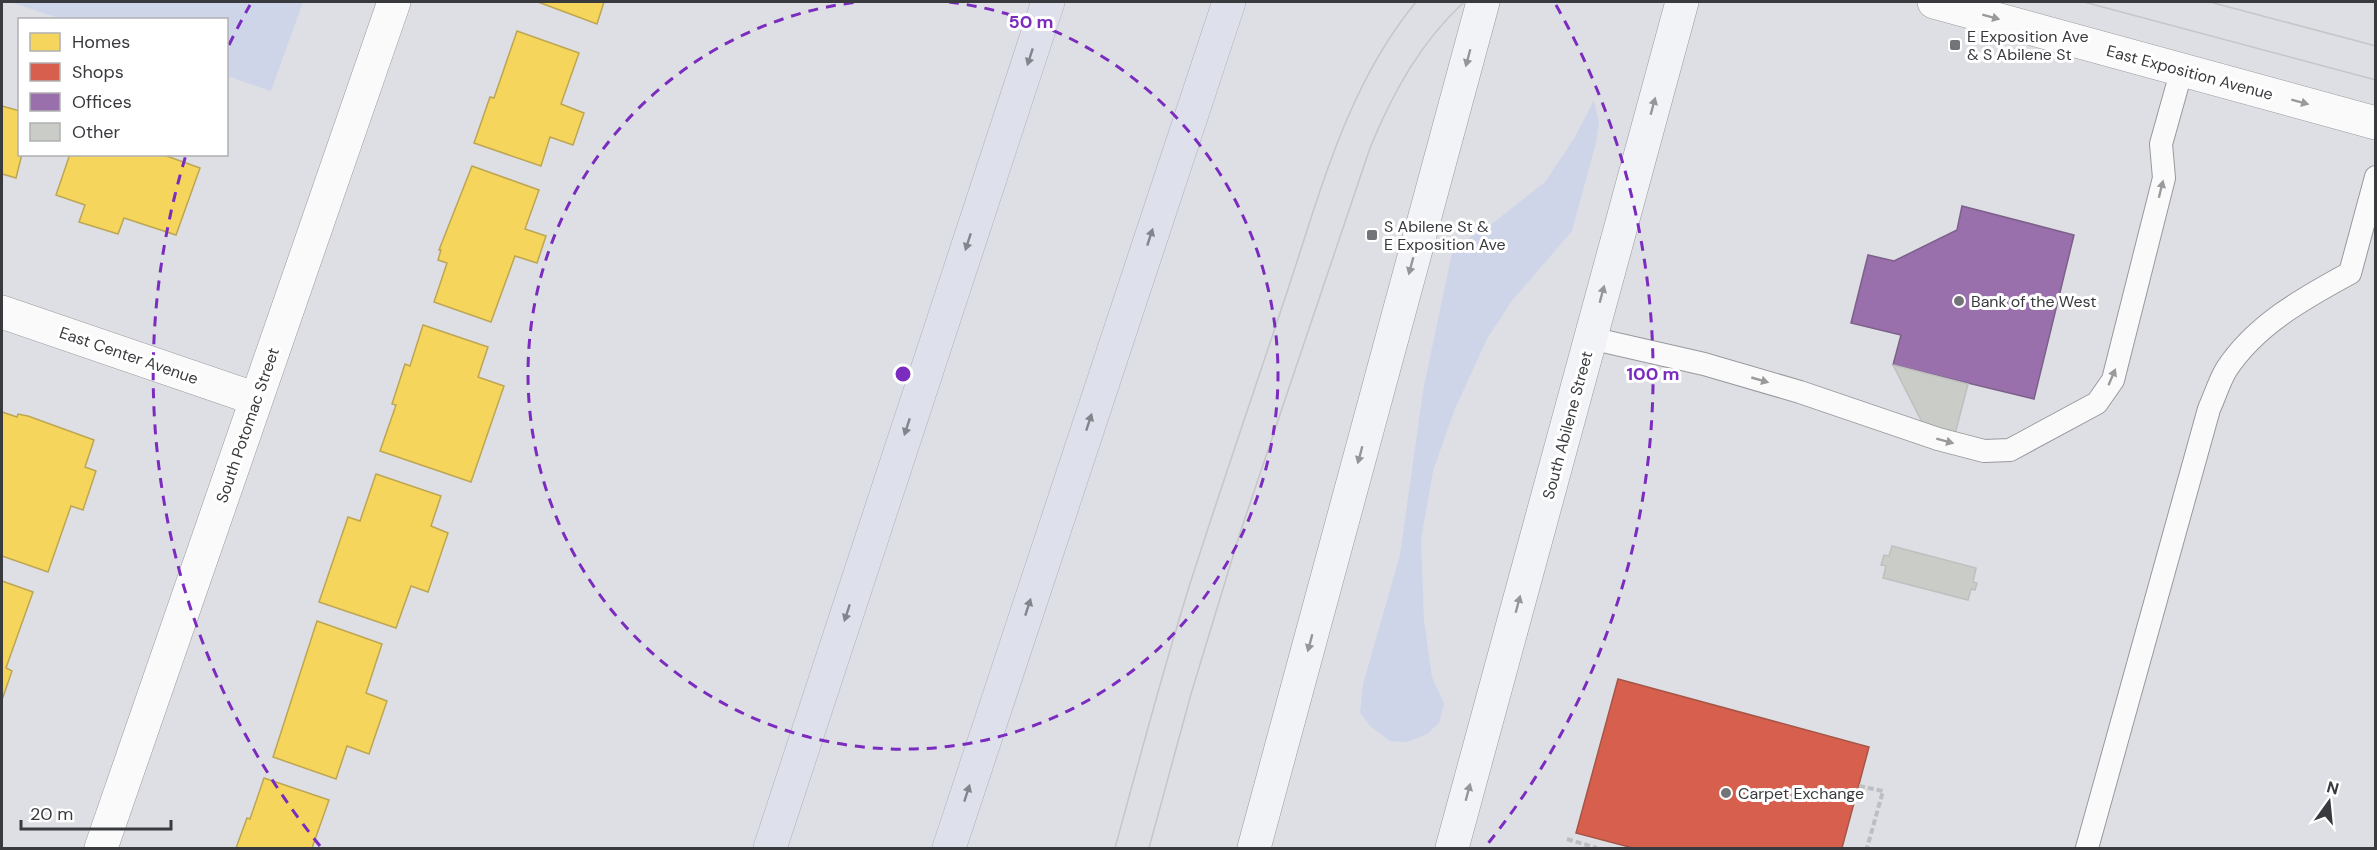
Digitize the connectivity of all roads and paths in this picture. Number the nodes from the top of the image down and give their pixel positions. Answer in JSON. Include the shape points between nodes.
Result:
{"nodes":[{"id":1,"x":394,"y":2,"type":"edge"},
{"id":2,"x":1048,"y":2,"type":"edge"},
{"id":3,"x":1229,"y":2,"type":"edge"},
{"id":4,"x":1483,"y":2,"type":"edge"},
{"id":5,"x":1682,"y":2,"type":"edge"},
{"id":6,"x":1934,"y":2,"type":"edge"},
{"id":7,"x":2182,"y":69,"type":"junction"},
{"id":8,"x":2376,"y":123,"type":"edge"},
{"id":9,"x":2376,"y":177,"type":"edge"},
{"id":10,"x":2,"y":312,"type":"edge"},
{"id":11,"x":1590,"y":338,"type":"junction"},
{"id":12,"x":256,"y":399,"type":"junction"},
{"id":13,"x":1859,"y":786,"type":"dead end"},
{"id":14,"x":1568,"y":839,"type":"dead end"},
{"id":15,"x":101,"y":849,"type":"edge"},
{"id":16,"x":770,"y":849,"type":"edge"},
{"id":17,"x":949,"y":849,"type":"edge"},
{"id":18,"x":1254,"y":849,"type":"edge"},
{"id":19,"x":1452,"y":849,"type":"edge"},
{"id":20,"x":1597,"y":849,"type":"edge"},
{"id":21,"x":1867,"y":849,"type":"edge"},
{"id":22,"x":2087,"y":849,"type":"edge"}],
"edges":[{"from":1,"to":12,"type":"street","name":"South Potomac Street"},
{"from":2,"to":16,"type":"highway","one_way":true},
{"from":17,"to":3,"type":"highway","one_way":true},
{"from":4,"to":18,"type":"main road","one_way":true},
{"from":11,"to":5,"type":"main road","name":"South Abilene Street","one_way":true},
{"from":6,"to":7,"type":"street","name":"East Exposition Avenue","one_way":true},
{"from":7,"to":8,"type":"street","name":"East Exposition Avenue","one_way":true},
{"from":11,"to":7,"type":"lane","one_way":true,"via":[[1704,364],[1938,439],[1984,451],[2010,450],[2097,403],[2113,380],[2164,178],[2161,144]]},
{"from":9,"to":22,"type":"lane","via":[[2350,273],[2293,304],[2257,334],[2227,370],[2209,409]]},
{"from":10,"to":12,"type":"street","name":"East Center Avenue"},
{"from":19,"to":11,"type":"main road","name":"South Abilene Street","one_way":true},
{"from":12,"to":15,"type":"street","name":"South Potomac Street"},
{"from":13,"to":21,"type":"path","via":[[1883,791]]},
{"from":14,"to":20,"type":"path"}]}
